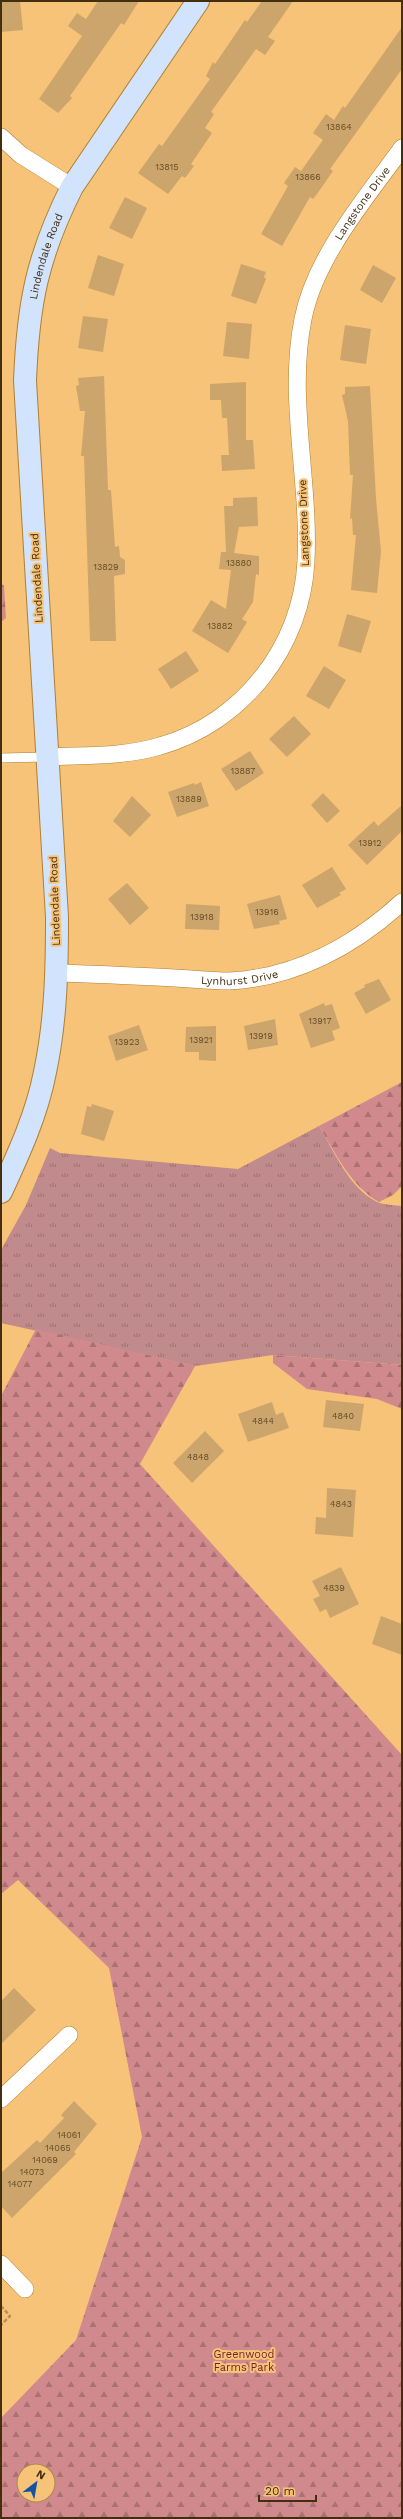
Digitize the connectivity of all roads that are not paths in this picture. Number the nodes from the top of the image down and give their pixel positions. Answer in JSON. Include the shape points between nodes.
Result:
{"nodes":[{"id":1,"x":198,"y":1,"type":"edge"},
{"id":2,"x":1,"y":137,"type":"edge"},
{"id":3,"x":402,"y":148,"type":"edge"},
{"id":4,"x":72,"y":187,"type":"junction"},
{"id":5,"x":47,"y":756,"type":"junction"},
{"id":6,"x":1,"y":758,"type":"edge"},
{"id":7,"x":402,"y":902,"type":"edge"},
{"id":8,"x":57,"y":973,"type":"junction"},
{"id":9,"x":1,"y":1192,"type":"edge"},
{"id":10,"x":70,"y":2035,"type":"dead end"},
{"id":11,"x":1,"y":2098,"type":"edge"},
{"id":12,"x":1,"y":2264,"type":"edge"},
{"id":13,"x":25,"y":2289,"type":"dead end"}],
"edges":[{"from":1,"to":4,"type":"street","name":"Lindendale Road"},
{"from":2,"to":4,"type":"street","via":[[21,155]]},
{"from":3,"to":5,"type":"street","name":"Langstone Drive","via":[[327,255],[313,285],[303,316],[297,382],[306,561],[303,591],[282,649],[262,679],[241,702],[216,721],[189,736],[160,747],[130,753]]},
{"from":4,"to":5,"type":"street","name":"Lindendale Road","via":[[55,220],[42,257],[32,295],[27,332],[25,381]]},
{"from":5,"to":6,"type":"lane"},
{"from":5,"to":8,"type":"street","name":"Lindendale Road","via":[[57,917]]},
{"from":7,"to":8,"type":"street","name":"Lynhurst Drive","via":[[359,937],[329,954],[297,968],[264,976],[229,981]]},
{"from":8,"to":9,"type":"street","name":"Lindendale Road","via":[[54,1018],[45,1072],[22,1146]]},
{"from":10,"to":11,"type":"street"},
{"from":12,"to":13,"type":"street"}]}
